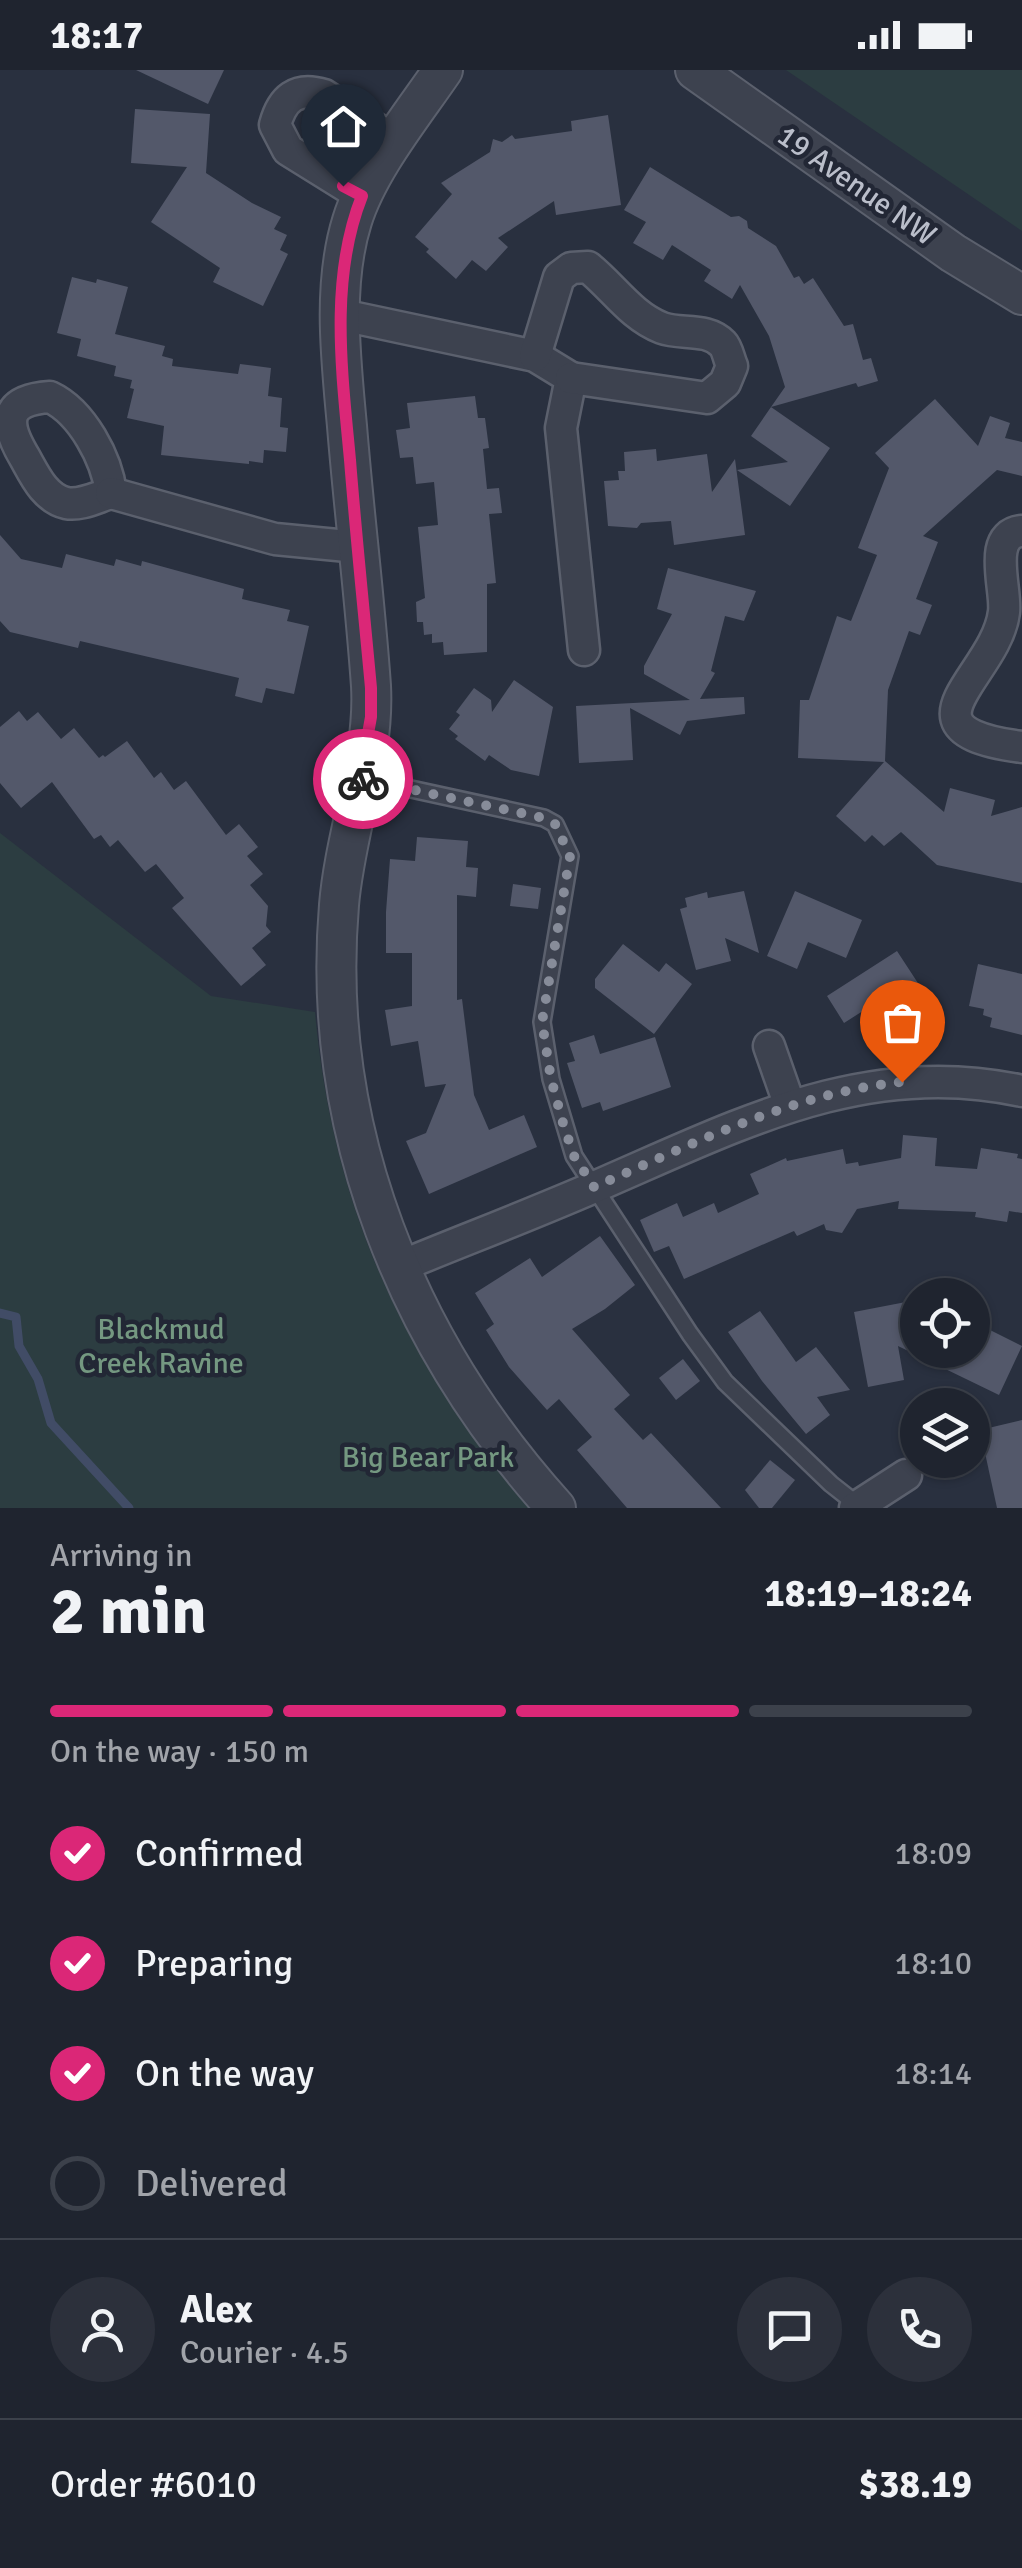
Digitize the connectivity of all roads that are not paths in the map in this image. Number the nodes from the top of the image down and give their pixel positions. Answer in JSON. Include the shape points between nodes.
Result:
{"nodes":[{"id":1,"x":443,"y":70,"type":"edge"},
{"id":2,"x":695,"y":70,"type":"edge"},
{"id":3,"x":395,"y":141,"type":"junction"},
{"id":4,"x":362,"y":196,"type":"junction"},
{"id":5,"x":1022,"y":296,"type":"edge"},
{"id":6,"x":342,"y":315,"type":"junction"},
{"id":7,"x":536,"y":356,"type":"junction"},
{"id":8,"x":571,"y":378,"type":"junction"},
{"id":9,"x":111,"y":493,"type":"dead end"},
{"id":10,"x":1022,"y":531,"type":"edge"},
{"id":11,"x":358,"y":547,"type":"junction"},
{"id":12,"x":1013,"y":612,"type":"edge"},
{"id":13,"x":584,"y":650,"type":"dead end"},
{"id":14,"x":1022,"y":747,"type":"edge"},
{"id":15,"x":360,"y":778,"type":"junction"},
{"id":16,"x":770,"y":1046,"type":"dead end"},
{"id":17,"x":1022,"y":1091,"type":"edge"},
{"id":18,"x":790,"y":1106,"type":"junction"},
{"id":19,"x":594,"y":1187,"type":"junction"},
{"id":20,"x":401,"y":1266,"type":"junction"},
{"id":21,"x":902,"y":1478,"type":"edge"},
{"id":22,"x":858,"y":1507,"type":"edge"},
{"id":23,"x":556,"y":1508,"type":"edge"}],
"edges":[{"from":1,"to":3,"type":"street"},
{"from":2,"to":5,"type":"street","name":"19 Avenue NW"},
{"from":3,"to":4,"type":"street"},
{"from":3,"to":4,"type":"street","via":[[324,95],[298,92],[285,99],[275,126],[288,150]]},
{"from":4,"to":6,"type":"street","via":[[344,257]]},
{"from":6,"to":7,"type":"street"},
{"from":6,"to":11,"type":"street"},
{"from":7,"to":8,"type":"street"},
{"from":7,"to":8,"type":"street","via":[[559,277],[588,267],[623,303],[662,328],[704,333],[723,344],[732,366],[708,398]]},
{"from":8,"to":13,"type":"street","via":[[561,428]]},
{"from":9,"to":11,"type":"street","via":[[275,538]]},
{"from":10,"to":12,"type":"street","via":[[1005,538],[1001,552]]},
{"from":11,"to":15,"type":"street","via":[[371,688]]},
{"from":12,"to":14,"type":"street","via":[[956,703],[956,720],[970,735]]},
{"from":15,"to":19,"type":"lane","via":[[555,824],[570,856],[542,1022],[563,1123]]},
{"from":15,"to":20,"type":"street","via":[[339,903],[336,1020],[354,1133]]},
{"from":16,"to":18,"type":"street"},
{"from":17,"to":18,"type":"street","via":[[902,1082]]},
{"from":18,"to":19,"type":"street"},
{"from":19,"to":20,"type":"street"},
{"from":19,"to":22,"type":"lane","via":[[725,1382]]},
{"from":20,"to":23,"type":"street","via":[[463,1387]]},
{"from":21,"to":22,"type":"street"}]}
